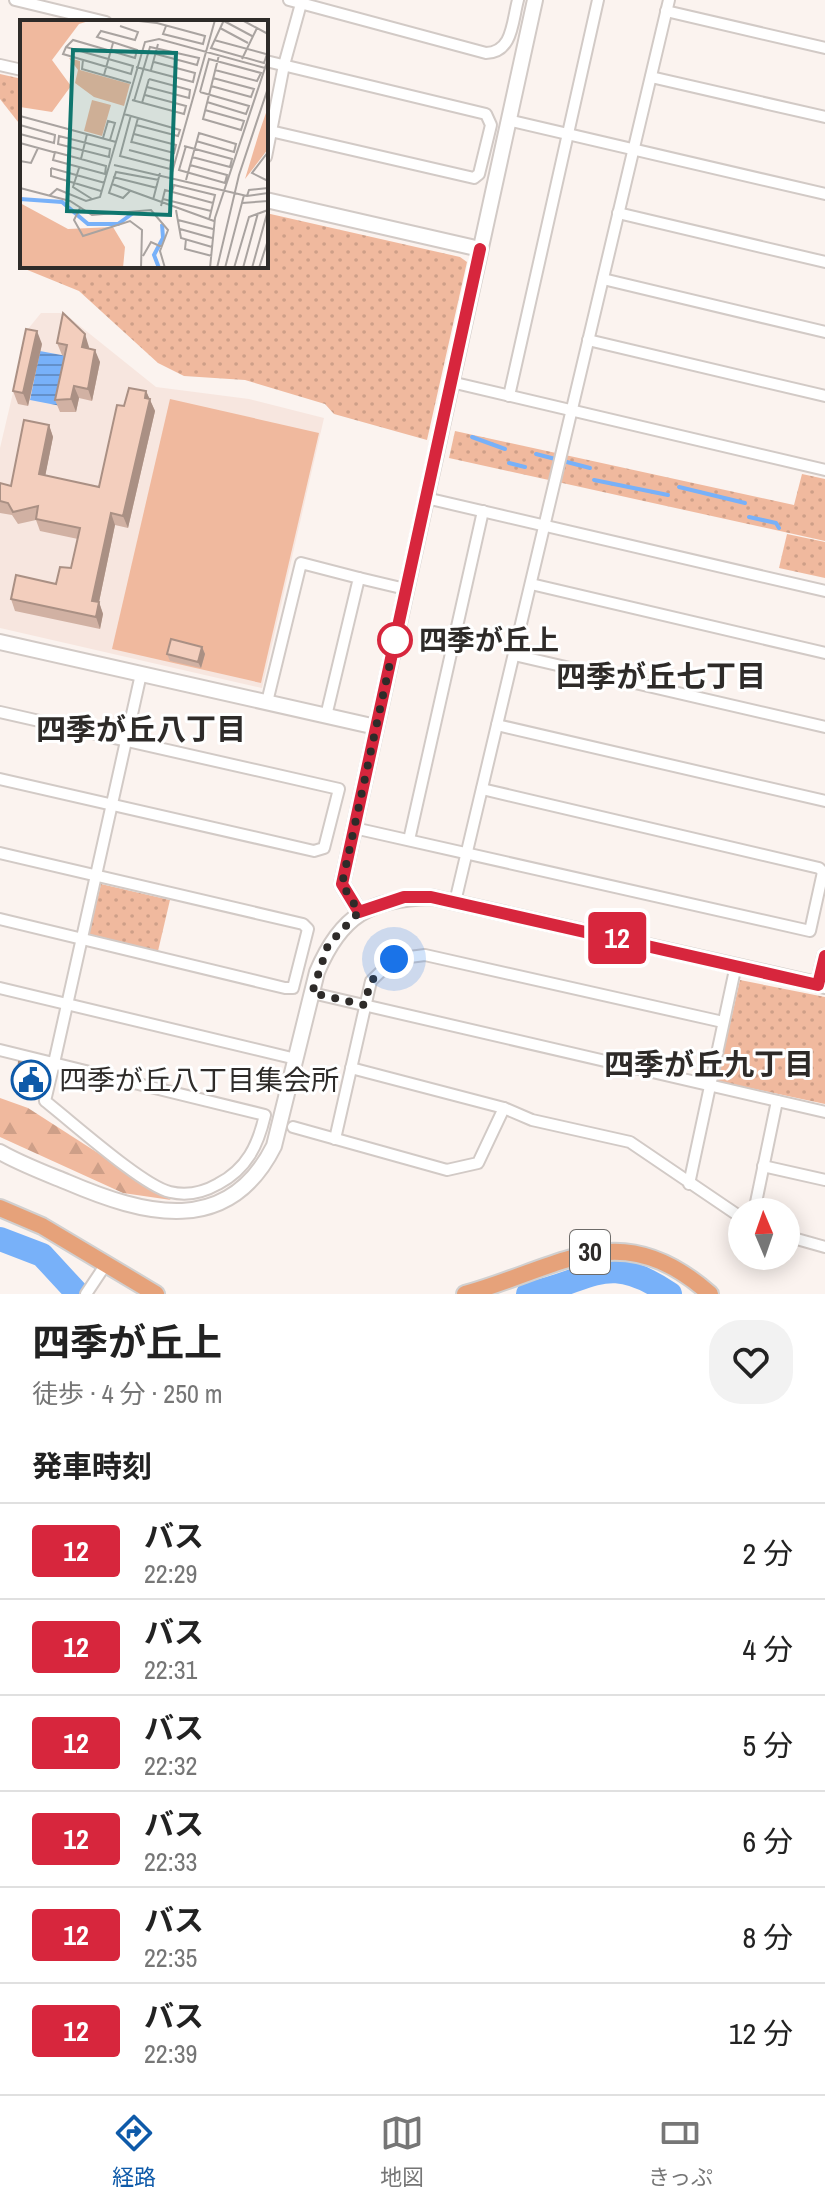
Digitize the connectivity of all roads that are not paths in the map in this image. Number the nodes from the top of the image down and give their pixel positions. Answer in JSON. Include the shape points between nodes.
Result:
{"nodes":[{"id":1,"x":15,"y":0,"type":"edge"},
{"id":2,"x":289,"y":0,"type":"edge"},
{"id":3,"x":518,"y":0,"type":"edge"},
{"id":4,"x":535,"y":0,"type":"edge"},
{"id":5,"x":598,"y":0,"type":"edge"},
{"id":6,"x":301,"y":2,"type":"edge"},
{"id":7,"x":668,"y":5,"type":"edge"},
{"id":8,"x":98,"y":20,"type":"edge"},
{"id":9,"x":825,"y":48,"type":"edge"},
{"id":10,"x":268,"y":61,"type":"edge"},
{"id":11,"x":0,"y":65,"type":"edge"},
{"id":12,"x":284,"y":65,"type":"junction"},
{"id":13,"x":20,"y":70,"type":"edge"},
{"id":14,"x":651,"y":77,"type":"junction"},
{"id":15,"x":825,"y":117,"type":"edge"},
{"id":16,"x":508,"y":120,"type":"junction"},
{"id":17,"x":268,"y":131,"type":"edge"},
{"id":18,"x":568,"y":134,"type":"junction"},
{"id":19,"x":633,"y":149,"type":"junction"},
{"id":20,"x":825,"y":194,"type":"edge"},
{"id":21,"x":268,"y":200,"type":"edge"},
{"id":22,"x":618,"y":213,"type":"junction"},
{"id":23,"x":480,"y":249,"type":"junction"},
{"id":24,"x":825,"y":262,"type":"edge"},
{"id":25,"x":603,"y":279,"type":"junction"},
{"id":26,"x":825,"y":332,"type":"edge"},
{"id":27,"x":588,"y":340,"type":"junction"},
{"id":28,"x":451,"y":382,"type":"junction"},
{"id":29,"x":509,"y":396,"type":"junction"},
{"id":30,"x":825,"y":396,"type":"edge"},
{"id":31,"x":572,"y":410,"type":"junction"},
{"id":32,"x":825,"y":470,"type":"edge"},
{"id":33,"x":426,"y":498,"type":"junction"},
{"id":34,"x":483,"y":511,"type":"junction"},
{"id":35,"x":544,"y":525,"type":"junction"},
{"id":36,"x":359,"y":578,"type":"junction"},
{"id":37,"x":531,"y":584,"type":"junction"},
{"id":38,"x":397,"y":587,"type":"dead end"},
{"id":39,"x":825,"y":591,"type":"edge"},
{"id":40,"x":0,"y":642,"type":"edge"},
{"id":41,"x":825,"y":653,"type":"edge"},
{"id":42,"x":514,"y":655,"type":"junction"},
{"id":43,"x":141,"y":674,"type":"junction"},
{"id":44,"x":267,"y":702,"type":"junction"},
{"id":45,"x":0,"y":712,"type":"edge"},
{"id":46,"x":326,"y":716,"type":"junction"},
{"id":47,"x":497,"y":725,"type":"junction"},
{"id":48,"x":376,"y":727,"type":"junction"},
{"id":49,"x":825,"y":727,"type":"edge"},
{"id":50,"x":127,"y":740,"type":"junction"},
{"id":51,"x":0,"y":779,"type":"edge"},
{"id":52,"x":482,"y":789,"type":"junction"},
{"id":53,"x":825,"y":801,"type":"edge"},
{"id":54,"x":112,"y":804,"type":"junction"},
{"id":55,"x":363,"y":830,"type":"dead end"},
{"id":56,"x":409,"y":840,"type":"junction"},
{"id":57,"x":0,"y":853,"type":"edge"},
{"id":58,"x":467,"y":854,"type":"junction"},
{"id":59,"x":96,"y":875,"type":"junction"},
{"id":60,"x":455,"y":902,"type":"junction"},
{"id":61,"x":359,"y":912,"type":"junction"},
{"id":62,"x":0,"y":919,"type":"edge"},
{"id":63,"x":82,"y":939,"type":"junction"},
{"id":64,"x":825,"y":956,"type":"edge"},
{"id":65,"x":736,"y":965,"type":"junction"},
{"id":66,"x":822,"y":986,"type":"edge"},
{"id":67,"x":0,"y":988,"type":"edge"},
{"id":68,"x":312,"y":993,"type":"junction"},
{"id":69,"x":67,"y":1004,"type":"junction"},
{"id":70,"x":364,"y":1005,"type":"junction"},
{"id":71,"x":723,"y":1022,"type":"junction"},
{"id":72,"x":0,"y":1050,"type":"edge"},
{"id":73,"x":296,"y":1059,"type":"junction"},
{"id":74,"x":54,"y":1063,"type":"junction"},
{"id":75,"x":351,"y":1068,"type":"junction"},
{"id":76,"x":710,"y":1085,"type":"junction"},
{"id":77,"x":777,"y":1101,"type":"junction"},
{"id":78,"x":504,"y":1108,"type":"junction"},
{"id":79,"x":825,"y":1112,"type":"edge"},
{"id":80,"x":293,"y":1127,"type":"dead end"},
{"id":81,"x":335,"y":1139,"type":"junction"},
{"id":82,"x":0,"y":1152,"type":"edge"},
{"id":83,"x":763,"y":1166,"type":"junction"},
{"id":84,"x":825,"y":1180,"type":"edge"},
{"id":85,"x":689,"y":1184,"type":"junction"},
{"id":86,"x":757,"y":1198,"type":"edge"},
{"id":87,"x":0,"y":1208,"type":"edge"},
{"id":88,"x":728,"y":1209,"type":"edge"},
{"id":89,"x":800,"y":1240,"type":"edge"},
{"id":90,"x":825,"y":1247,"type":"edge"},
{"id":91,"x":106,"y":1264,"type":"junction"},
{"id":92,"x":86,"y":1294,"type":"edge"},
{"id":93,"x":156,"y":1294,"type":"edge"},
{"id":94,"x":465,"y":1294,"type":"edge"},
{"id":95,"x":710,"y":1294,"type":"edge"}],
"edges":[{"from":1,"to":8,"type":"street"},
{"from":2,"to":6,"type":"street"},
{"from":3,"to":6,"type":"street","via":[[506,45],[498,53]]},
{"from":4,"to":16,"type":"street"},
{"from":5,"to":18,"type":"street"},
{"from":6,"to":12,"type":"street"},
{"from":7,"to":9,"type":"street"},
{"from":7,"to":14,"type":"street"},
{"from":10,"to":12,"type":"street"},
{"from":11,"to":13,"type":"street"},
{"from":12,"to":17,"type":"street"},
{"from":12,"to":17,"type":"street","via":[[486,114],[491,125],[474,178]]},
{"from":14,"to":15,"type":"street"},
{"from":14,"to":19,"type":"street"},
{"from":16,"to":18,"type":"street"},
{"from":16,"to":23,"type":"street"},
{"from":18,"to":19,"type":"street"},
{"from":18,"to":29,"type":"street"},
{"from":19,"to":20,"type":"street"},
{"from":19,"to":22,"type":"street"},
{"from":21,"to":23,"type":"street"},
{"from":22,"to":24,"type":"street"},
{"from":22,"to":25,"type":"street"},
{"from":23,"to":28,"type":"street"},
{"from":25,"to":26,"type":"street"},
{"from":25,"to":27,"type":"street"},
{"from":27,"to":30,"type":"street"},
{"from":27,"to":31,"type":"street"},
{"from":28,"to":29,"type":"street"},
{"from":28,"to":33,"type":"street"},
{"from":29,"to":31,"type":"street"},
{"from":31,"to":32,"type":"street"},
{"from":31,"to":35,"type":"street"},
{"from":33,"to":34,"type":"street"},
{"from":33,"to":48,"type":"street"},
{"from":34,"to":35,"type":"street"},
{"from":34,"to":56,"type":"street"},
{"from":35,"to":37,"type":"street"},
{"from":35,"to":39,"type":"street"},
{"from":36,"to":38,"type":"street"},
{"from":36,"to":44,"type":"street","via":[[301,563]]},
{"from":36,"to":46,"type":"street"},
{"from":37,"to":41,"type":"street"},
{"from":37,"to":42,"type":"street"},
{"from":40,"to":43,"type":"street"},
{"from":42,"to":47,"type":"street"},
{"from":42,"to":49,"type":"street"},
{"from":43,"to":44,"type":"street"},
{"from":43,"to":50,"type":"street"},
{"from":44,"to":46,"type":"street"},
{"from":45,"to":50,"type":"street"},
{"from":46,"to":48,"type":"street"},
{"from":47,"to":52,"type":"street"},
{"from":47,"to":53,"type":"street"},
{"from":48,"to":61,"type":"street","via":[[342,884]]},
{"from":50,"to":54,"type":"street"},
{"from":50,"to":54,"type":"street","via":[[339,789],[324,848],[314,851]]},
{"from":51,"to":54,"type":"street"},
{"from":52,"to":58,"type":"street"},
{"from":52,"to":58,"type":"street","via":[[819,868],[823,872],[810,931]]},
{"from":54,"to":59,"type":"street"},
{"from":55,"to":56,"type":"street"},
{"from":56,"to":58,"type":"street"},
{"from":57,"to":59,"type":"street"},
{"from":58,"to":60,"type":"street"},
{"from":59,"to":63,"type":"street"},
{"from":59,"to":63,"type":"street","via":[[308,929],[293,988]]},
{"from":60,"to":61,"type":"street","via":[[404,897]]},
{"from":60,"to":65,"type":"street"},
{"from":61,"to":68,"type":"street","via":[[328,945]]},
{"from":62,"to":63,"type":"street"},
{"from":63,"to":69,"type":"street"},
{"from":64,"to":66,"type":"street"},
{"from":65,"to":66,"type":"street"},
{"from":65,"to":71,"type":"street"},
{"from":67,"to":69,"type":"street"},
{"from":68,"to":70,"type":"street"},
{"from":68,"to":73,"type":"street"},
{"from":69,"to":73,"type":"street"},
{"from":69,"to":74,"type":"street"},
{"from":70,"to":71,"type":"street","via":[[382,967],[394,959],[425,955]]},
{"from":70,"to":75,"type":"street"},
{"from":70,"to":76,"type":"street"},
{"from":71,"to":76,"type":"street"},
{"from":72,"to":74,"type":"street"},
{"from":73,"to":82,"type":"street","via":[[274,1146],[262,1171],[245,1188],[197,1209],[171,1213],[120,1205]]},
{"from":74,"to":74,"type":"street","via":[[45,1101],[167,1192],[195,1193],[218,1185],[256,1149],[265,1115]]},
{"from":75,"to":78,"type":"street"},
{"from":75,"to":81,"type":"street"},
{"from":76,"to":77,"type":"street"},
{"from":76,"to":85,"type":"street"},
{"from":77,"to":79,"type":"street"},
{"from":77,"to":83,"type":"street"},
{"from":78,"to":81,"type":"street","via":[[478,1163],[447,1170]]},
{"from":78,"to":85,"type":"street","via":[[532,1120],[630,1142]]},
{"from":80,"to":81,"type":"street"},
{"from":83,"to":84,"type":"street"},
{"from":83,"to":86,"type":"street"},
{"from":85,"to":88,"type":"street"},
{"from":87,"to":91,"type":"main road"},
{"from":89,"to":90,"type":"street"},
{"from":91,"to":92,"type":"street"},
{"from":91,"to":93,"type":"main road"},
{"from":94,"to":95,"type":"main road","number":"30","via":[[592,1252],[622,1249],[668,1264]]}]}
